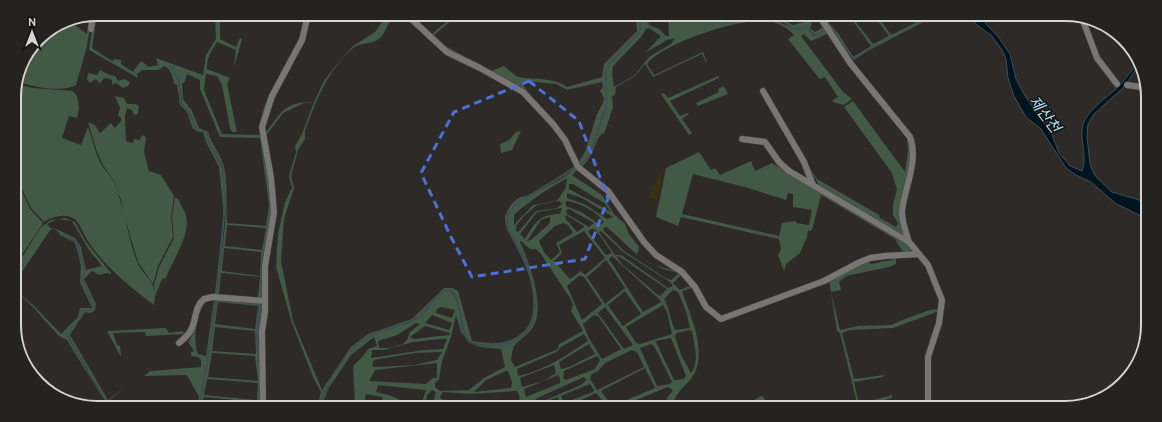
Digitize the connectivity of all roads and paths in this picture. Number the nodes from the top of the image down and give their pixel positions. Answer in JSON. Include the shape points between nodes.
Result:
{"nodes":[{"id":1,"x":92,"y":21,"type":"edge"},
{"id":2,"x":307,"y":21,"type":"edge"},
{"id":3,"x":413,"y":21,"type":"edge"},
{"id":4,"x":823,"y":21,"type":"edge"},
{"id":5,"x":1084,"y":24,"type":"edge"},
{"id":6,"x":91,"y":29,"type":"dead end"},
{"id":7,"x":1117,"y":84,"type":"dead end"},
{"id":8,"x":1127,"y":85,"type":"dead end"},
{"id":9,"x":1140,"y":87,"type":"edge"},
{"id":10,"x":763,"y":91,"type":"dead end"},
{"id":11,"x":742,"y":139,"type":"dead end"},
{"id":12,"x":812,"y":184,"type":"junction"},
{"id":13,"x":909,"y":242,"type":"junction"},
{"id":14,"x":919,"y":254,"type":"junction"},
{"id":15,"x":265,"y":302,"type":"junction"},
{"id":16,"x":179,"y":343,"type":"dead end"},
{"id":17,"x":263,"y":401,"type":"edge"},
{"id":18,"x":928,"y":401,"type":"edge"}],
"edges":[{"from":1,"to":6,"type":"street"},
{"from":2,"to":15,"type":"street","via":[[302,40],[272,96],[262,127],[274,212],[266,253]]},
{"from":3,"to":14,"type":"street","via":[[447,52],[523,92],[565,140],[578,167],[608,191],[644,242],[656,255],[682,272],[692,282],[706,307],[721,319],[824,282],[870,258]]},
{"from":4,"to":13,"type":"street","via":[[851,64],[910,137],[911,165],[902,212]]},
{"from":5,"to":7,"type":"street","via":[[1097,58]]},
{"from":8,"to":9,"type":"street"},
{"from":10,"to":12,"type":"street","via":[[804,162]]},
{"from":11,"to":12,"type":"street","via":[[765,142],[789,171]]},
{"from":12,"to":13,"type":"street"},
{"from":13,"to":14,"type":"street"},
{"from":14,"to":18,"type":"street","via":[[928,265],[942,300],[939,323],[928,357]]},
{"from":15,"to":16,"type":"street","via":[[213,297],[204,299],[192,328]]},
{"from":15,"to":17,"type":"street","via":[[262,331]]}]}
